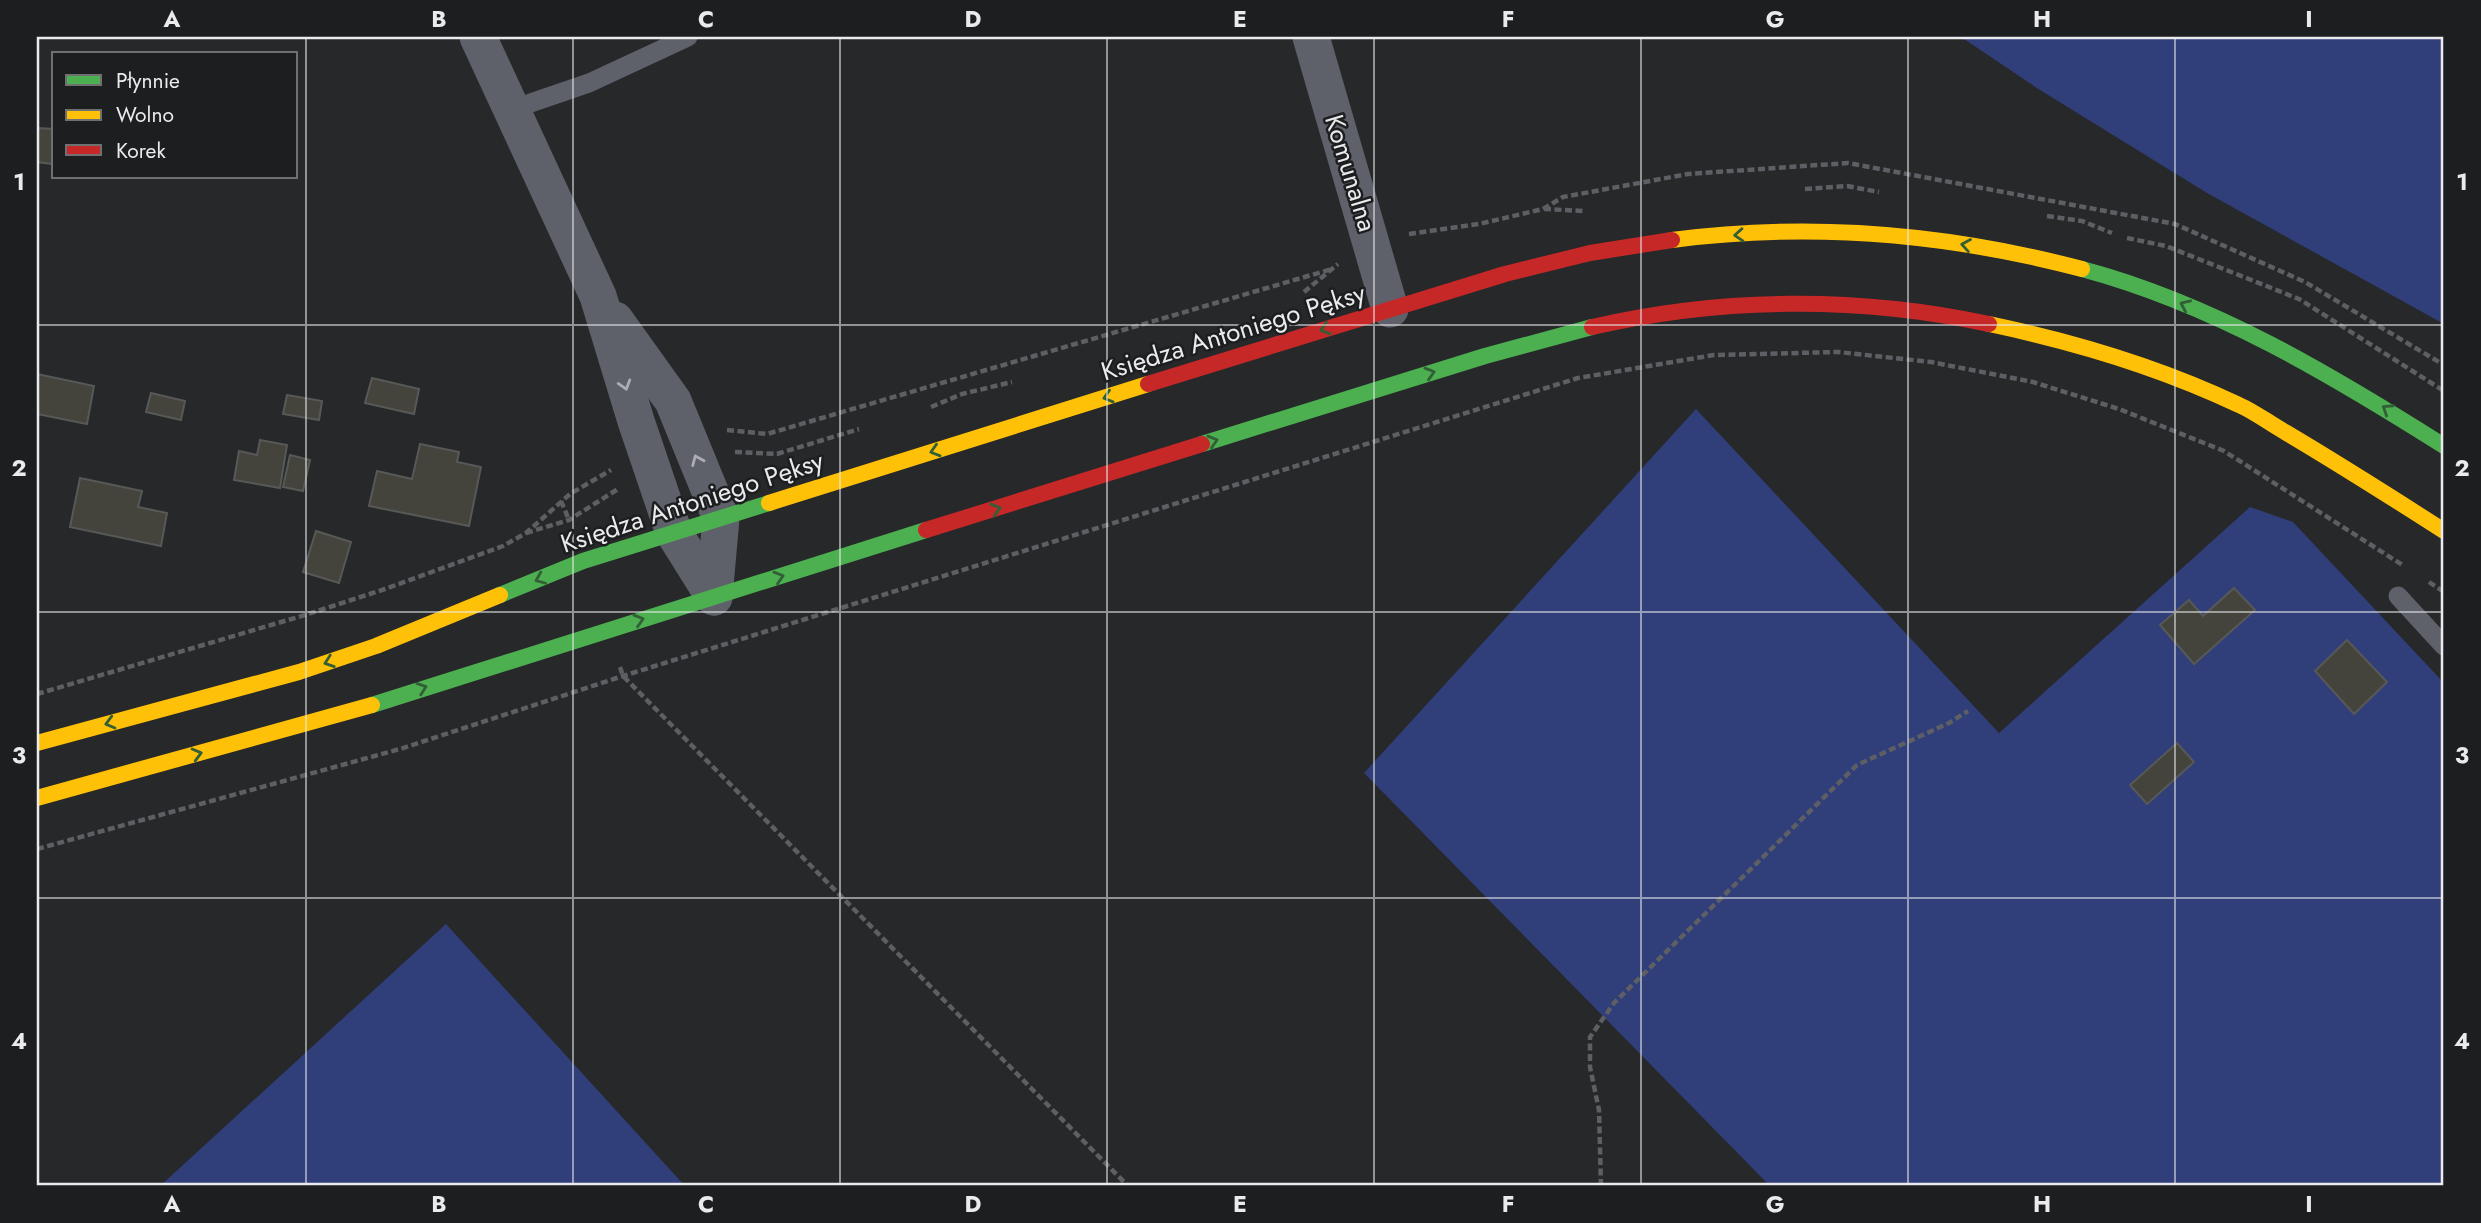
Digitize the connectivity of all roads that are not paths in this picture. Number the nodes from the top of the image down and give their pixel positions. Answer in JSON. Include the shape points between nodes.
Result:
{"nodes":[{"id":1,"x":478,"y":37,"type":"edge"},
{"id":2,"x":688,"y":37,"type":"edge"},
{"id":3,"x":1311,"y":37,"type":"edge"},
{"id":4,"x":513,"y":109,"type":"junction"},
{"id":5,"x":598,"y":296,"type":"junction"},
{"id":6,"x":1390,"y":309,"type":"junction"},
{"id":7,"x":2444,"y":446,"type":"edge"},
{"id":8,"x":721,"y":518,"type":"junction"},
{"id":9,"x":2444,"y":531,"type":"edge"},
{"id":10,"x":674,"y":533,"type":"junction"},
{"id":11,"x":2398,"y":596,"type":"dead end"},
{"id":12,"x":714,"y":597,"type":"junction"},
{"id":13,"x":2444,"y":646,"type":"edge"},
{"id":14,"x":37,"y":743,"type":"edge"},
{"id":15,"x":37,"y":798,"type":"edge"}],
"edges":[{"from":1,"to":4,"type":"street"},
{"from":2,"to":4,"type":"lane","via":[[589,83]]},
{"from":3,"to":6,"type":"street","name":"Komunalna"},
{"from":4,"to":5,"type":"street"},
{"from":8,"to":5,"type":"street","one_way":true,"via":[[673,401]]},
{"from":5,"to":10,"type":"street","one_way":true},
{"from":7,"to":6,"type":"main road","name":"Księdza Antoniego Pęksy","one_way":true,"via":[[2319,369],[2165,296],[2030,256],[1954,243],[1823,232],[1675,239],[1543,263]]},
{"from":6,"to":8,"type":"main road","name":"Księdza Antoniego Pęksy","one_way":true},
{"from":8,"to":10,"type":"main road","name":"Księdza Antoniego Pęksy"},
{"from":8,"to":12,"type":"street"},
{"from":12,"to":9,"type":"main road","one_way":true,"via":[[1546,339],[1678,311],[1775,303],[1900,309],[2013,327],[2088,346],[2239,405]]},
{"from":10,"to":12,"type":"street"},
{"from":10,"to":14,"type":"main road","name":"Księdza Antoniego Pęksy","one_way":true,"via":[[583,561],[299,672]]},
{"from":11,"to":13,"type":"lane"},
{"from":15,"to":12,"type":"main road","one_way":true,"via":[[358,710]]}]}
